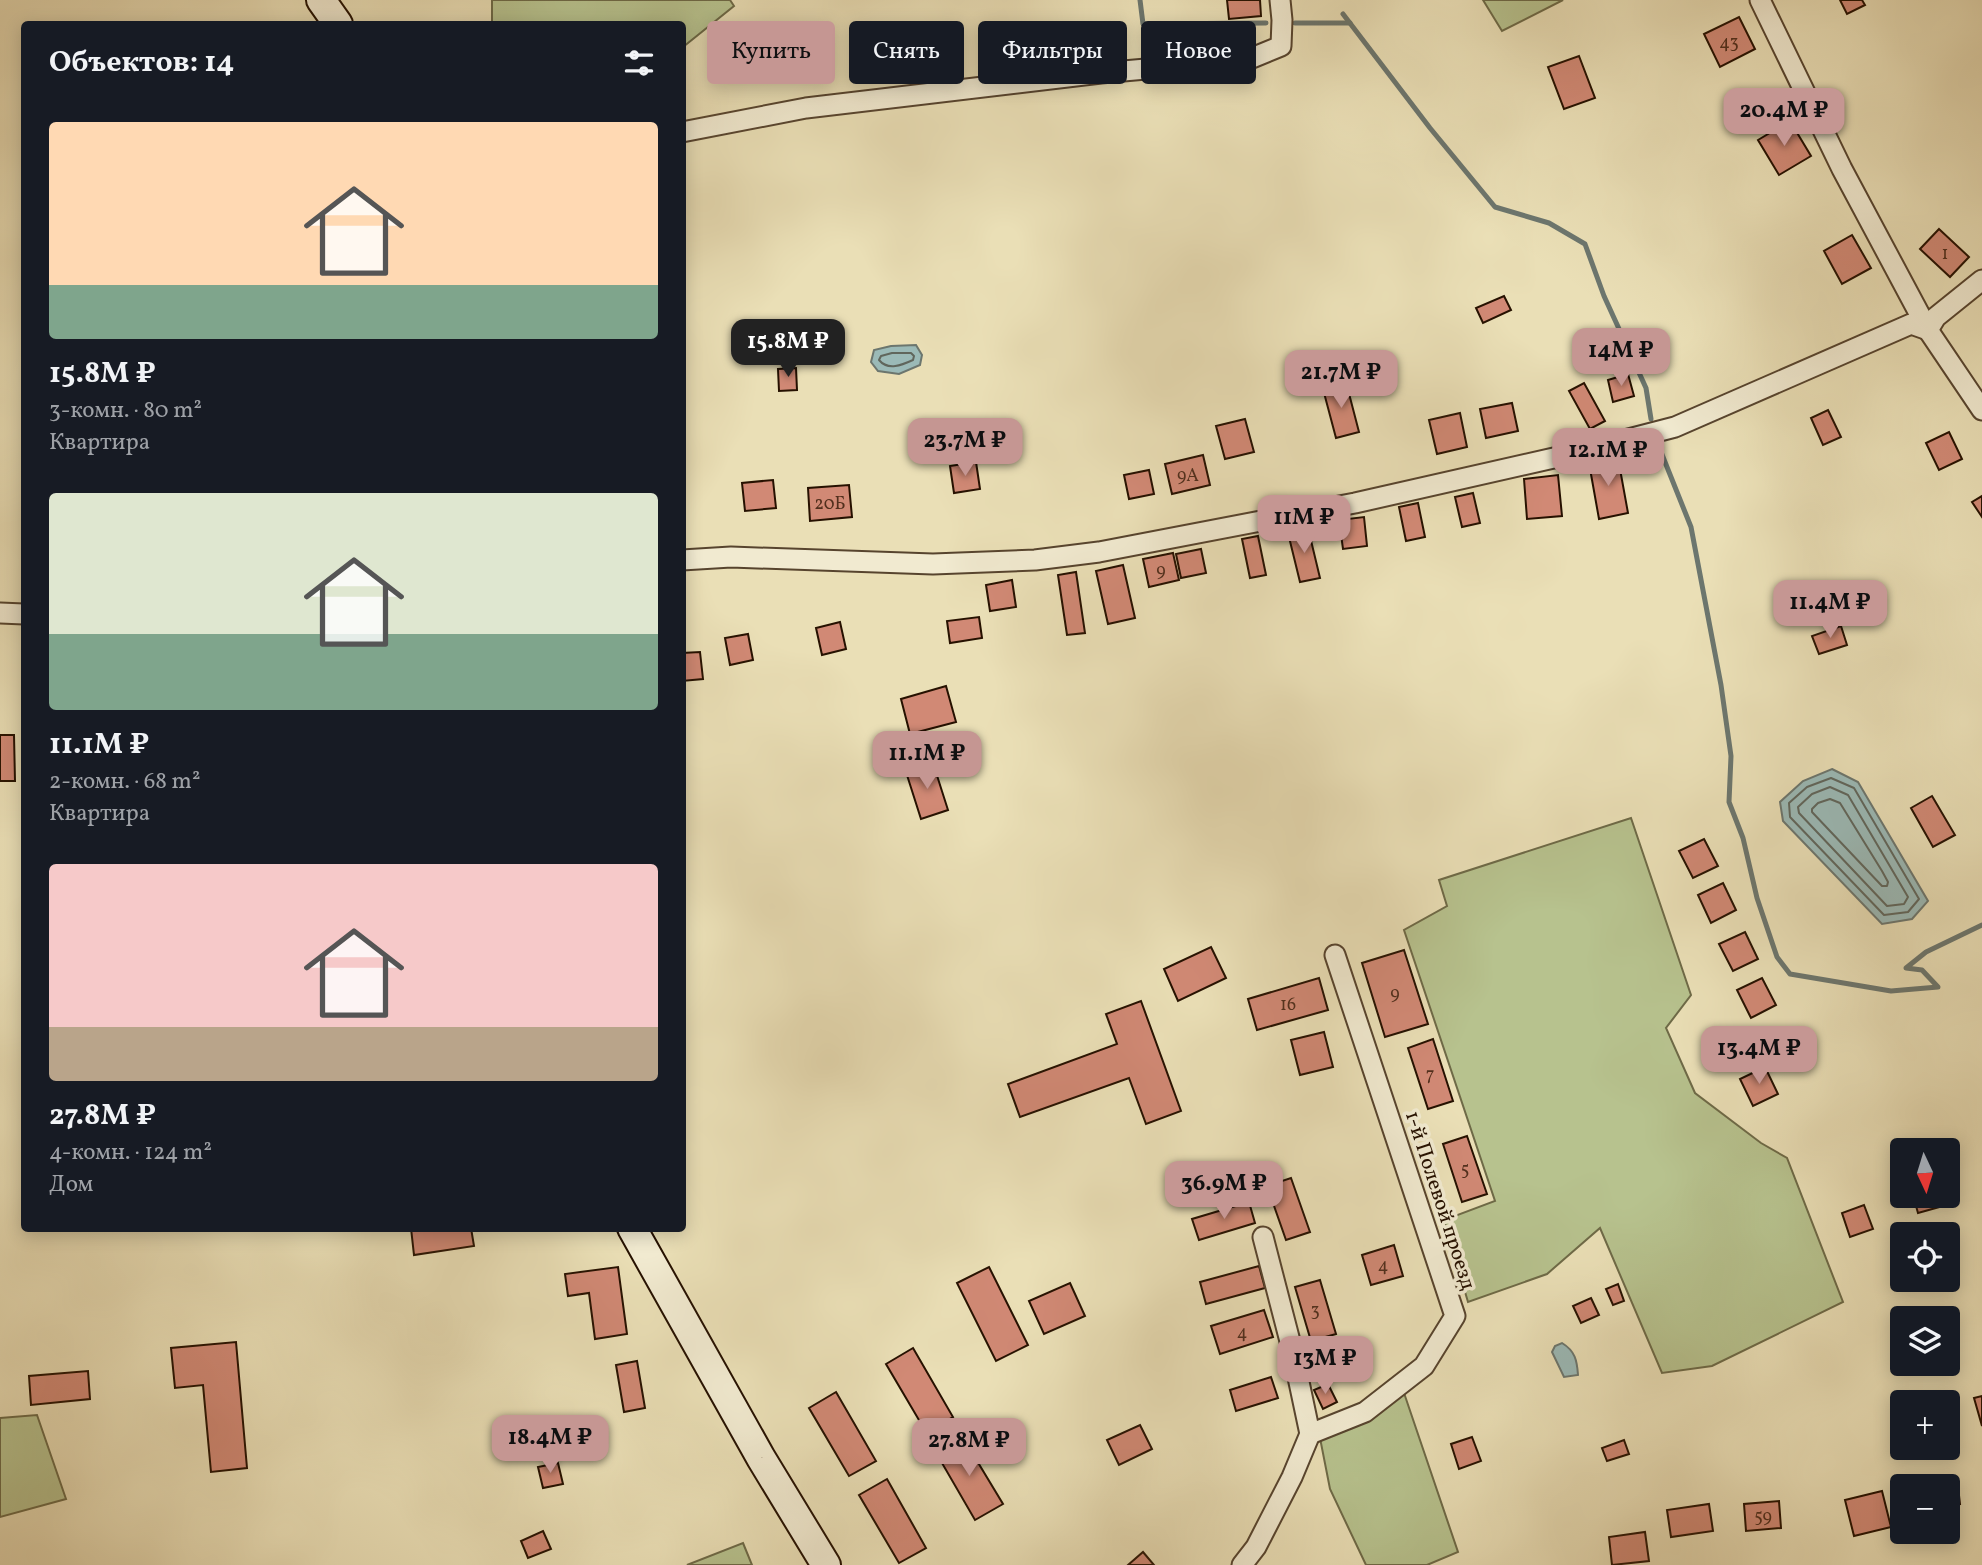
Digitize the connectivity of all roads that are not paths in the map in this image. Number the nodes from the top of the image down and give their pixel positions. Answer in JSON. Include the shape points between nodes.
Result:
{"nodes":[{"id":1,"x":321,"y":0,"type":"edge"},
{"id":2,"x":1280,"y":0,"type":"edge"},
{"id":3,"x":1759,"y":0,"type":"edge"},
{"id":4,"x":336,"y":21,"type":"edge"},
{"id":5,"x":686,"y":131,"type":"edge"},
{"id":6,"x":1982,"y":280,"type":"edge"},
{"id":7,"x":1928,"y":330,"type":"junction"},
{"id":8,"x":1982,"y":410,"type":"edge"},
{"id":9,"x":686,"y":560,"type":"edge"},
{"id":10,"x":0,"y":613,"type":"edge"},
{"id":11,"x":21,"y":614,"type":"edge"},
{"id":12,"x":1335,"y":955,"type":"dead end"},
{"id":13,"x":634,"y":1232,"type":"edge"},
{"id":14,"x":1263,"y":1237,"type":"dead end"},
{"id":15,"x":1310,"y":1434,"type":"junction"},
{"id":16,"x":826,"y":1565,"type":"edge"},
{"id":17,"x":1242,"y":1565,"type":"edge"}],
"edges":[{"from":1,"to":4,"type":"street"},
{"from":2,"to":5,"type":"street","via":[[1281,46],[1247,60],[806,108]]},
{"from":3,"to":7,"type":"street"},
{"from":6,"to":7,"type":"street","via":[[1936,317]]},
{"from":7,"to":8,"type":"street"},
{"from":7,"to":9,"type":"street","via":[[1911,324],[1675,427],[1356,503],[1112,549],[1035,560],[933,564],[731,557]]},
{"from":10,"to":11,"type":"street"},
{"from":12,"to":15,"type":"street","name":"1-й Полевой проезд","via":[[1455,1316],[1424,1366],[1365,1412]]},
{"from":13,"to":16,"type":"street"},
{"from":14,"to":15,"type":"street"},
{"from":15,"to":17,"type":"street","via":[[1262,1535]]}]}
